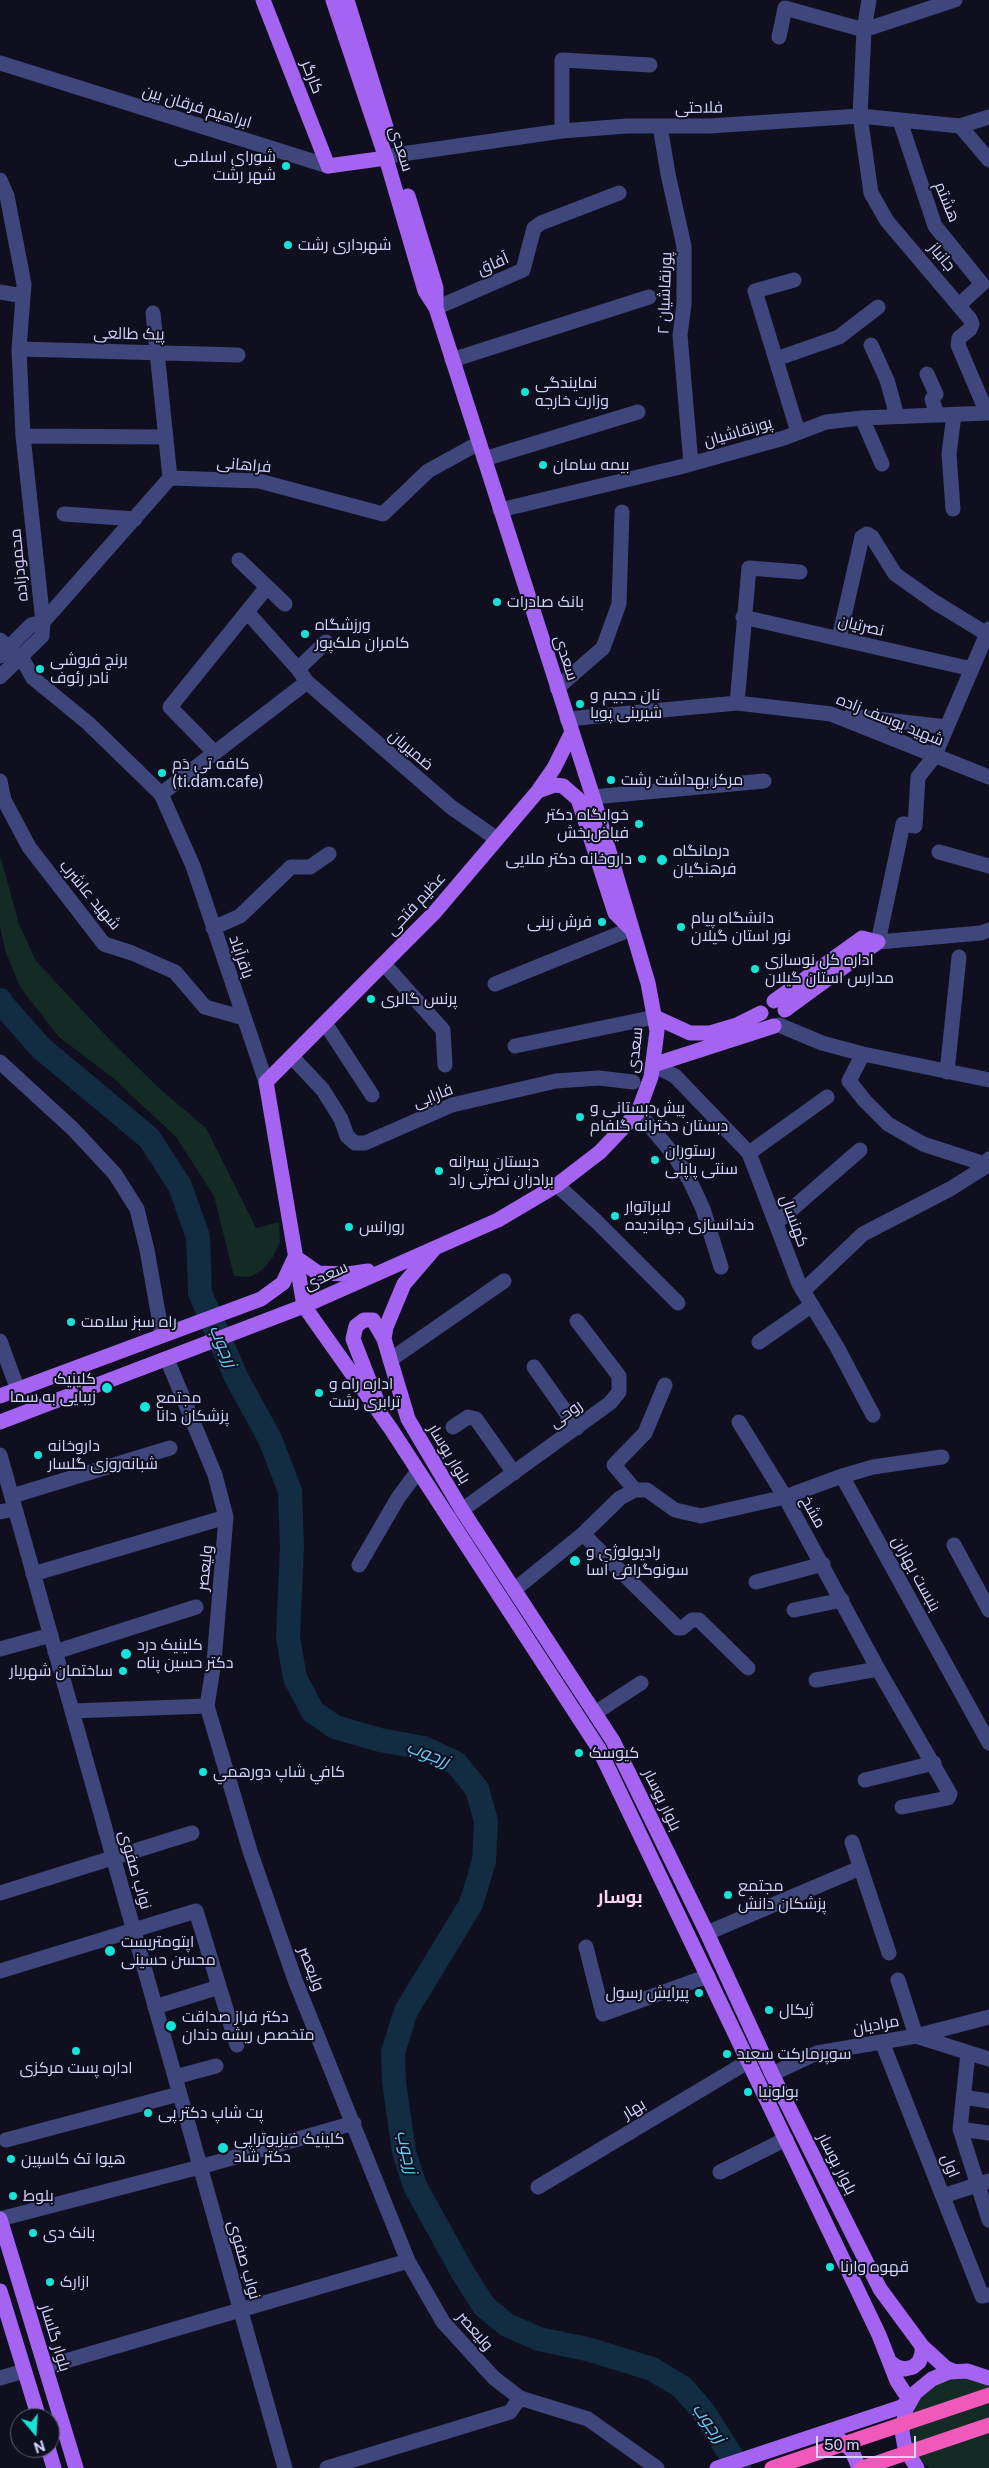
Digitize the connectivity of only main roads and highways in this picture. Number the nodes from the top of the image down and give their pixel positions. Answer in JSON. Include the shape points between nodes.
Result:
{"nodes":[{"id":1,"x":263,"y":0,"type":"edge"},
{"id":2,"x":333,"y":0,"type":"edge"},
{"id":3,"x":347,"y":0,"type":"edge"},
{"id":4,"x":390,"y":156,"type":"junction"},
{"id":5,"x":328,"y":166,"type":"joint"},
{"id":6,"x":571,"y":734,"type":"junction"},
{"id":7,"x":538,"y":791,"type":"junction"},
{"id":8,"x":631,"y":930,"type":"junction"},
{"id":9,"x":878,"y":942,"type":"road end"},
{"id":10,"x":779,"y":1015,"type":"junction"},
{"id":11,"x":655,"y":1017,"type":"junction"},
{"id":12,"x":709,"y":1040,"type":"junction"},
{"id":13,"x":653,"y":1065,"type":"junction"},
{"id":14,"x":266,"y":1082,"type":"joint"},
{"id":15,"x":436,"y":1246,"type":"junction"},
{"id":16,"x":295,"y":1257,"type":"junction"},
{"id":17,"x":386,"y":1268,"type":"junction"},
{"id":18,"x":261,"y":1299,"type":"junction"},
{"id":19,"x":304,"y":1306,"type":"junction"},
{"id":20,"x":269,"y":1320,"type":"junction"},
{"id":21,"x":384,"y":1339,"type":"junction"},
{"id":22,"x":0,"y":1396,"type":"edge"},
{"id":23,"x":0,"y":1422,"type":"edge"},
{"id":24,"x":390,"y":1429,"type":"junction"},
{"id":25,"x":0,"y":2219,"type":"edge"},
{"id":26,"x":0,"y":2291,"type":"edge"},
{"id":27,"x":922,"y":2346,"type":"junction"},
{"id":28,"x":890,"y":2362,"type":"junction"},
{"id":29,"x":989,"y":2366,"type":"edge"},
{"id":30,"x":955,"y":2371,"type":"junction"},
{"id":31,"x":989,"y":2378,"type":"edge"},
{"id":32,"x":989,"y":2395,"type":"edge"},
{"id":33,"x":910,"y":2400,"type":"junction"},
{"id":34,"x":36,"y":2408,"type":"edge"},
{"id":35,"x":989,"y":2425,"type":"edge"},
{"id":36,"x":826,"y":2432,"type":"junction"},
{"id":37,"x":730,"y":2464,"type":"edge"},
{"id":38,"x":76,"y":2468,"type":"edge"},
{"id":39,"x":772,"y":2468,"type":"edge"},
{"id":40,"x":861,"y":2468,"type":"edge"},
{"id":41,"x":917,"y":2468,"type":"edge"}],
"edges":[{"from":1,"to":5,"type":"main road","name":"کارگر"},
{"from":2,"to":4,"type":"main road","name":"سعدی"},
{"from":3,"to":4,"type":"main road","name":"سعدی"},
{"from":4,"to":5,"type":"main road","name":"ابراهیم فرقان بین"},
{"from":4,"to":6,"type":"main road","name":"سعدی","via":[[425,291],[436,308]]},
{"from":6,"to":7,"type":"main road","name":"عظیم فتحی"},
{"from":6,"to":8,"type":"main road","name":"سعدی","via":[[593,797]]},
{"from":7,"to":8,"type":"main road","via":[[555,785],[563,786],[578,799],[615,913]]},
{"from":7,"to":14,"type":"main road","name":"عظیم فتحی","via":[[436,912]]},
{"from":8,"to":11,"type":"main road","name":"سعدی"},
{"from":9,"to":10,"type":"main road"},
{"from":10,"to":12,"type":"main road"},
{"from":10,"to":12,"type":"main road","via":[[766,1004],[761,1013]]},
{"from":11,"to":12,"type":"main road"},
{"from":11,"to":13,"type":"main road","name":"سعدی"},
{"from":12,"to":13,"type":"main road"},
{"from":13,"to":15,"type":"main road","name":"سعدی","via":[[638,1112],[600,1152],[557,1185],[498,1220]]},
{"from":14,"to":16,"type":"main road","name":"باقرآباد"},
{"from":15,"to":17,"type":"main road","name":"سعدی"},
{"from":15,"to":21,"type":"main road","via":[[404,1284]]},
{"from":16,"to":17,"type":"main road","via":[[318,1273],[348,1274]]},
{"from":16,"to":18,"type":"main road","name":"سعدی","via":[[283,1283]]},
{"from":16,"to":19,"type":"main road","name":"باقرآباد"},
{"from":17,"to":19,"type":"main road","name":"سعدی"},
{"from":18,"to":20,"type":"main road"},
{"from":18,"to":22,"type":"main road","name":"سعدی"},
{"from":19,"to":20,"type":"main road","name":"سعدی"},
{"from":19,"to":24,"type":"main road","name":"بلوار بوسار"},
{"from":20,"to":23,"type":"main road","name":"سعدی"},
{"from":21,"to":24,"type":"main road","via":[[374,1320],[364,1320],[356,1326],[353,1339]]},
{"from":21,"to":27,"type":"main road","name":"بلوار بوسار","via":[[408,1419],[462,1510],[624,1762],[772,2074],[880,2289]]},
{"from":24,"to":28,"type":"main road","name":"بلوار بوسار","via":[[599,1749]]},
{"from":25,"to":38,"type":"main road","name":"بلوار گلسار"},
{"from":26,"to":34,"type":"main road"},
{"from":27,"to":28,"type":"main road","via":[[919,2362],[913,2367],[905,2369]]},
{"from":27,"to":30,"type":"main road","name":"بلوار بوسار","via":[[946,2368]]},
{"from":28,"to":33,"type":"main road","name":"بلوار بوسار","via":[[897,2381]]},
{"from":29,"to":30,"type":"main road"},
{"from":30,"to":31,"type":"main road"},
{"from":30,"to":33,"type":"main road","via":[[928,2381]]},
{"from":32,"to":39,"type":"highway","bridge":true},
{"from":33,"to":36,"type":"main road","via":[[901,2407]]},
{"from":33,"to":41,"type":"main road","via":[[904,2417],[903,2435],[907,2452]]},
{"from":35,"to":40,"type":"highway","bridge":true},
{"from":36,"to":37,"type":"main road"},
{"from":36,"to":40,"type":"main road","via":[[847,2445]]}]}
